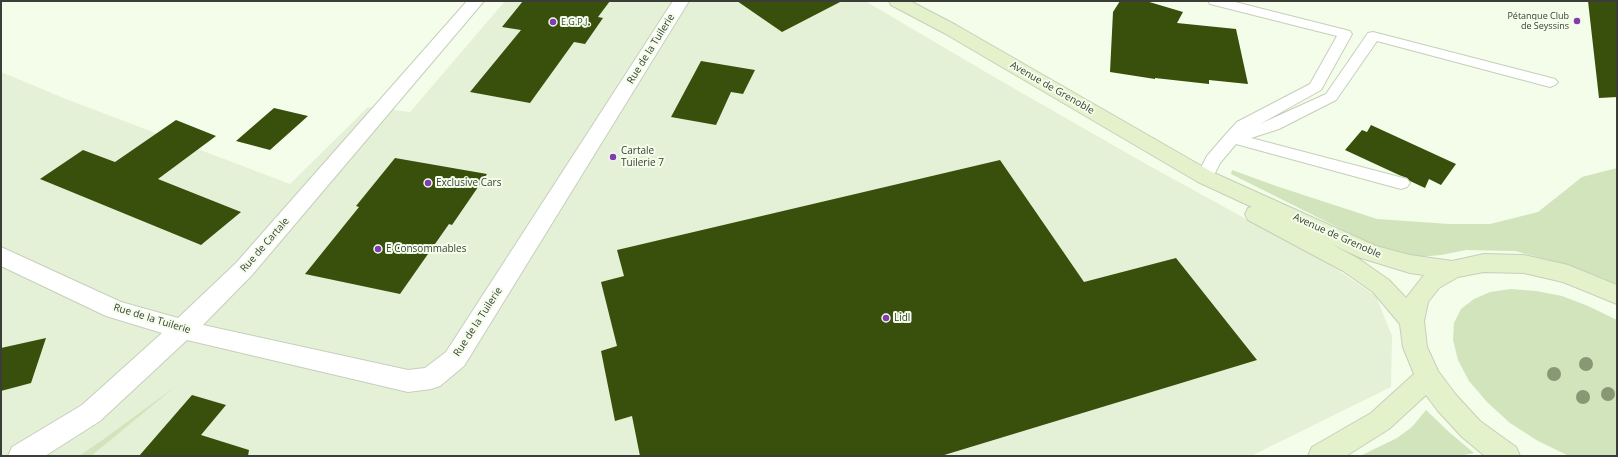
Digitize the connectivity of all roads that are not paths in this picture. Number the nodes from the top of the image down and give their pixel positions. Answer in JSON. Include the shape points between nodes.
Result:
{"nodes":[{"id":1,"x":476,"y":1,"type":"edge"},
{"id":2,"x":682,"y":1,"type":"edge"},
{"id":3,"x":1215,"y":1,"type":"edge"},
{"id":4,"x":905,"y":3,"type":"edge"},
{"id":5,"x":1550,"y":82,"type":"dead end"},
{"id":6,"x":1232,"y":138,"type":"junction"},
{"id":7,"x":1205,"y":177,"type":"junction"},
{"id":8,"x":1401,"y":183,"type":"dead end"},
{"id":9,"x":1,"y":256,"type":"edge"},
{"id":10,"x":1452,"y":270,"type":"junction"},
{"id":11,"x":1617,"y":295,"type":"edge"},
{"id":12,"x":1412,"y":321,"type":"junction"},
{"id":13,"x":184,"y":329,"type":"junction"},
{"id":14,"x":1428,"y":377,"type":"junction"},
{"id":15,"x":22,"y":456,"type":"edge"},
{"id":16,"x":1322,"y":456,"type":"edge"},
{"id":17,"x":1506,"y":456,"type":"edge"}],
"edges":[{"from":1,"to":13,"type":"street","name":"Rue de Cartale","via":[[244,269]]},
{"from":2,"to":13,"type":"street","name":"Rue de la Tuilerie","via":[[455,359],[431,378],[408,381]]},
{"from":3,"to":6,"type":"lane","via":[[1345,34],[1316,87],[1243,126]]},
{"from":4,"to":7,"type":"street","name":"Avenue de Grenoble"},
{"from":5,"to":6,"type":"lane","via":[[1373,36],[1331,97],[1273,125]]},
{"from":6,"to":7,"type":"lane","via":[[1214,160]]},
{"from":6,"to":8,"type":"lane"},
{"from":7,"to":10,"type":"street","name":"Avenue de Grenoble","via":[[1369,252],[1410,264]]},
{"from":7,"to":12,"type":"street","name":"Avenue de Grenoble","via":[[1248,210],[1351,265],[1381,286]]},
{"from":9,"to":13,"type":"street","name":"Rue de la Tuilerie","via":[[114,308]]},
{"from":10,"to":11,"type":"street","via":[[1484,263],[1524,264],[1568,274]]},
{"from":10,"to":12,"type":"street","via":[[1431,282],[1417,299]]},
{"from":12,"to":14,"type":"street","via":[[1415,347]]},
{"from":13,"to":15,"type":"street","name":"Rue de Cartale","via":[[91,413]]},
{"from":14,"to":16,"type":"street","via":[[1380,421]]},
{"from":14,"to":17,"type":"street","via":[[1447,403],[1471,428]]}]}
